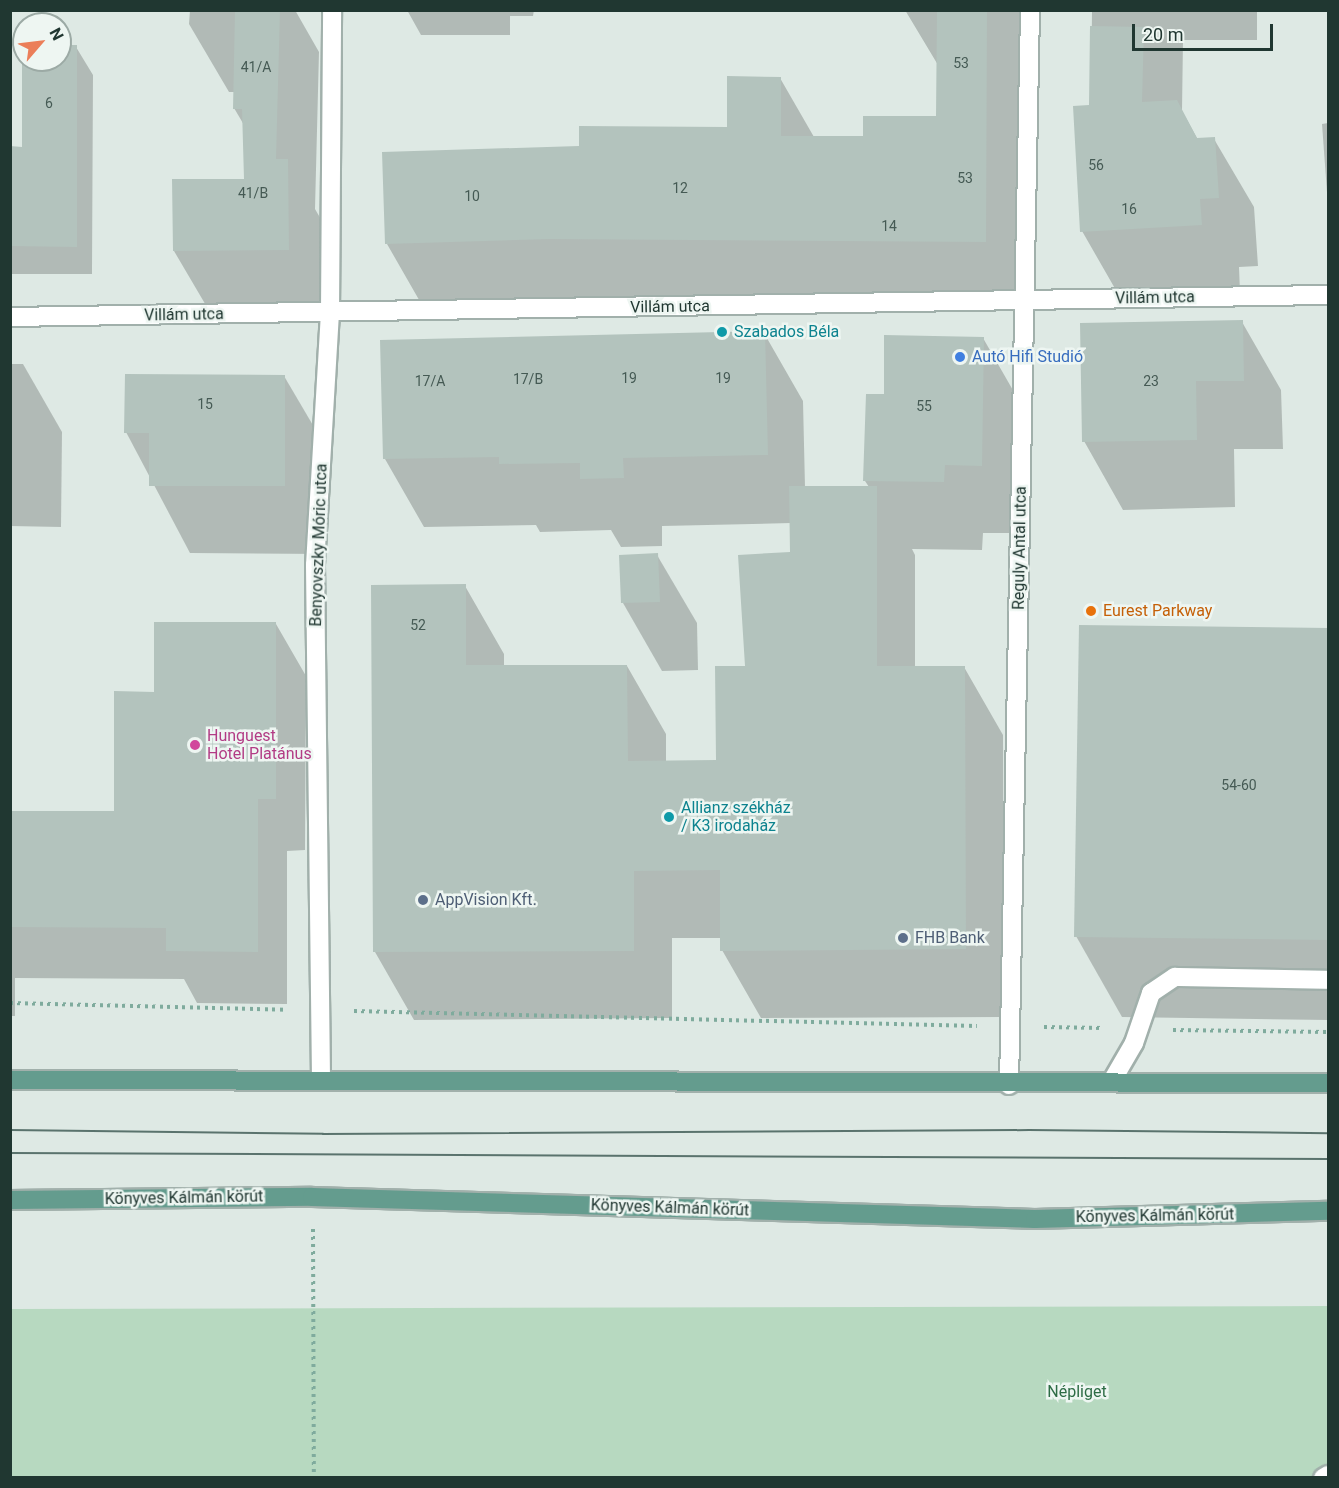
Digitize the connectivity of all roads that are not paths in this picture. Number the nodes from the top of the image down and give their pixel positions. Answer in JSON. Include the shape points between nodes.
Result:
{"nodes":[{"id":1,"x":332,"y":10,"type":"edge"},
{"id":2,"x":1030,"y":10,"type":"edge"},
{"id":3,"x":1329,"y":295,"type":"edge"},
{"id":4,"x":1025,"y":301,"type":"junction"},
{"id":5,"x":330,"y":313,"type":"junction"},
{"id":6,"x":10,"y":317,"type":"edge"},
{"id":7,"x":1329,"y":980,"type":"edge"},
{"id":8,"x":321,"y":1079,"type":"junction"},
{"id":9,"x":10,"y":1080,"type":"edge"},
{"id":10,"x":1112,"y":1081,"type":"junction"},
{"id":11,"x":1329,"y":1083,"type":"edge"},
{"id":12,"x":1009,"y":1085,"type":"junction"},
{"id":13,"x":10,"y":1200,"type":"edge"},
{"id":14,"x":1329,"y":1211,"type":"edge"},
{"id":15,"x":1329,"y":1475,"type":"edge"},
{"id":16,"x":1323,"y":1478,"type":"edge"}],
"edges":[{"from":1,"to":5,"type":"street","name":"Benyovszky Móric utca"},
{"from":2,"to":4,"type":"street","name":"Reguly Antal utca"},
{"from":3,"to":4,"type":"street","name":"Villám utca"},
{"from":4,"to":5,"type":"street","name":"Villám utca"},
{"from":4,"to":12,"type":"street","name":"Reguly Antal utca"},
{"from":5,"to":6,"type":"street","name":"Villám utca"},
{"from":5,"to":8,"type":"street","name":"Benyovszky Móric utca","via":[[315,565]]},
{"from":7,"to":10,"type":"street","via":[[1175,977],[1151,993]]},
{"from":8,"to":9,"type":"main road"},
{"from":8,"to":12,"type":"main road"},
{"from":10,"to":11,"type":"main road"},
{"from":10,"to":12,"type":"main road"},
{"from":13,"to":14,"type":"main road","name":"Könyves Kálmán körút","via":[[312,1197],[1035,1218]]},
{"from":15,"to":16,"type":"street"}]}
